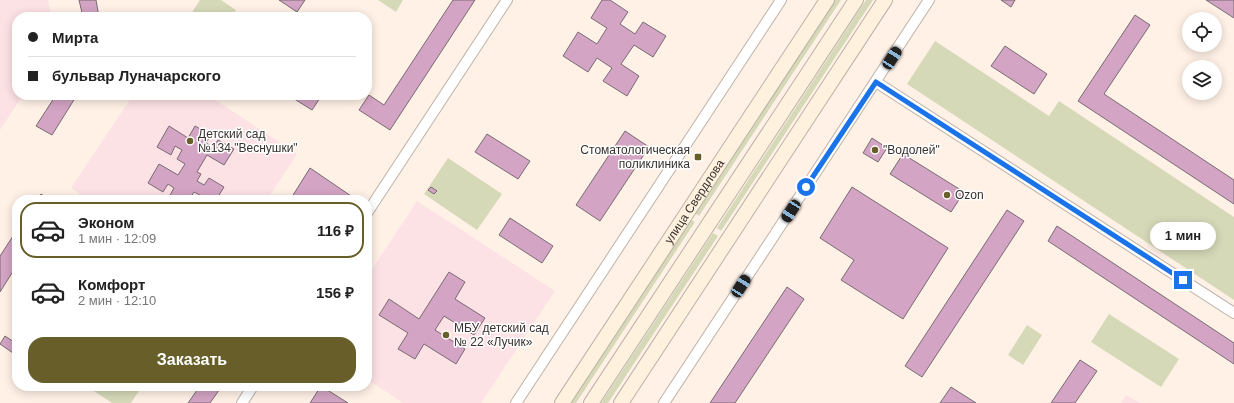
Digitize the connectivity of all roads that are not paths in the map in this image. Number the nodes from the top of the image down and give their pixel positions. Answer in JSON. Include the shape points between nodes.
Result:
{"nodes":[{"id":1,"x":507,"y":0,"type":"edge"},
{"id":2,"x":781,"y":0,"type":"edge"},
{"id":3,"x":827,"y":0,"type":"edge"},
{"id":4,"x":856,"y":0,"type":"edge"},
{"id":5,"x":885,"y":0,"type":"edge"},
{"id":6,"x":929,"y":0,"type":"edge"},
{"id":7,"x":876,"y":82,"type":"junction"},
{"id":8,"x":372,"y":205,"type":"edge"},
{"id":9,"x":1234,"y":313,"type":"edge"},
{"id":10,"x":250,"y":391,"type":"edge"},
{"id":11,"x":242,"y":403,"type":"edge"},
{"id":12,"x":516,"y":403,"type":"edge"},
{"id":13,"x":562,"y":403,"type":"edge"},
{"id":14,"x":591,"y":403,"type":"edge"},
{"id":15,"x":621,"y":403,"type":"edge"},
{"id":16,"x":664,"y":403,"type":"edge"}],
"edges":[{"from":1,"to":8,"type":"street"},
{"from":2,"to":12,"type":"street"},
{"from":3,"to":13,"type":"main road","name":"улица Свердлова"},
{"from":4,"to":14,"type":"main road","name":"улица Свердлова"},
{"from":5,"to":15,"type":"main road"},
{"from":6,"to":7,"type":"street"},
{"from":7,"to":9,"type":"street"},
{"from":7,"to":16,"type":"street"},
{"from":10,"to":11,"type":"street"}]}
